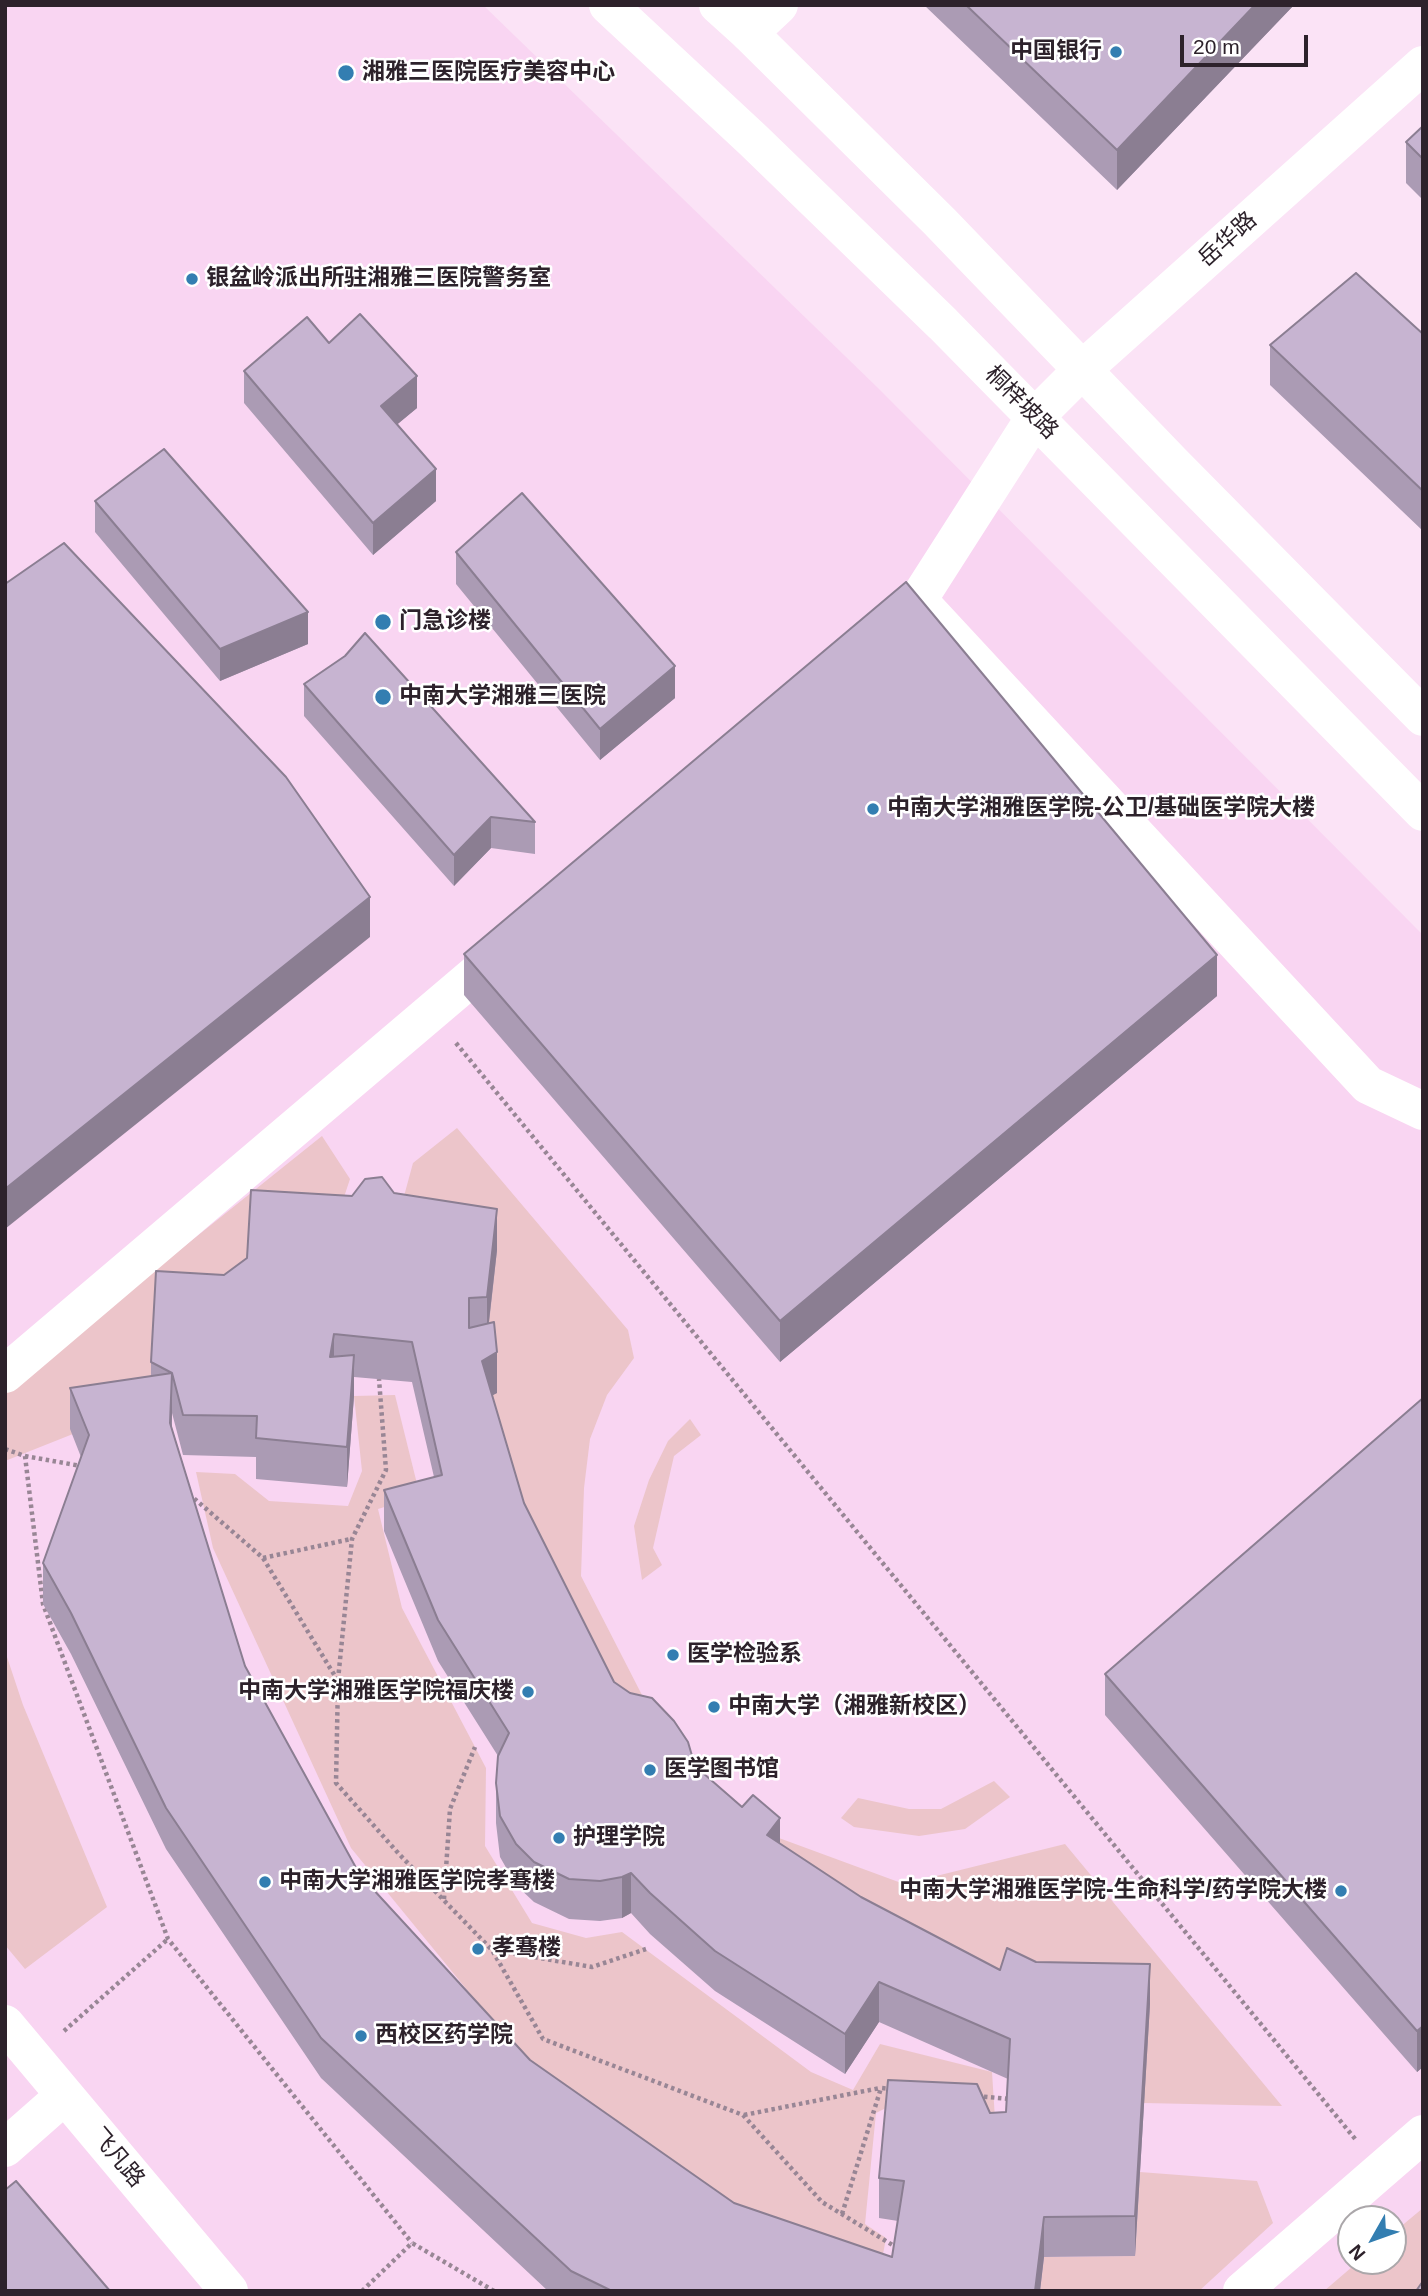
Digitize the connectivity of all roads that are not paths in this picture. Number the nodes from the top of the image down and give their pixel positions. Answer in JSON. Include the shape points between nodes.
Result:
{"nodes":[{"id":1,"x":608,"y":5,"type":"edge"},
{"id":2,"x":718,"y":5,"type":"edge"},
{"id":3,"x":779,"y":5,"type":"edge"},
{"id":4,"x":750,"y":33,"type":"junction"},
{"id":5,"x":1423,"y":65,"type":"edge"},
{"id":6,"x":1083,"y":369,"type":"junction"},
{"id":7,"x":1035,"y":417,"type":"junction"},
{"id":8,"x":918,"y":600,"type":"junction"},
{"id":9,"x":855,"y":654,"type":"edge"},
{"id":10,"x":1423,"y":717,"type":"edge"},
{"id":11,"x":1423,"y":812,"type":"edge"},
{"id":12,"x":526,"y":931,"type":"edge"},
{"id":13,"x":1423,"y":1111,"type":"edge"},
{"id":14,"x":5,"y":1374,"type":"edge"},
{"id":15,"x":5,"y":2024,"type":"edge"},
{"id":16,"x":64,"y":2096,"type":"junction"},
{"id":17,"x":1423,"y":2134,"type":"edge"},
{"id":18,"x":5,"y":2148,"type":"edge"},
{"id":19,"x":229,"y":2291,"type":"edge"},
{"id":20,"x":1242,"y":2291,"type":"edge"}],
"edges":[{"from":1,"to":7,"type":"street","name":"桐梓坡路","via":[[753,140]]},
{"from":2,"to":4,"type":"street"},
{"from":3,"to":4,"type":"street"},
{"from":4,"to":6,"type":"street"},
{"from":5,"to":6,"type":"street","name":"岳华路"},
{"from":6,"to":7,"type":"street","name":"岳华路"},
{"from":6,"to":10,"type":"street"},
{"from":7,"to":8,"type":"street","name":"岳华路"},
{"from":7,"to":11,"type":"street","name":"桐梓坡路"},
{"from":8,"to":9,"type":"street","name":"岳华路"},
{"from":8,"to":13,"type":"street","via":[[1368,1085]]},
{"from":12,"to":14,"type":"street"},
{"from":15,"to":16,"type":"street","name":"飞凡路"},
{"from":16,"to":18,"type":"street"},
{"from":16,"to":19,"type":"street","name":"飞凡路"},
{"from":17,"to":20,"type":"street"}]}
